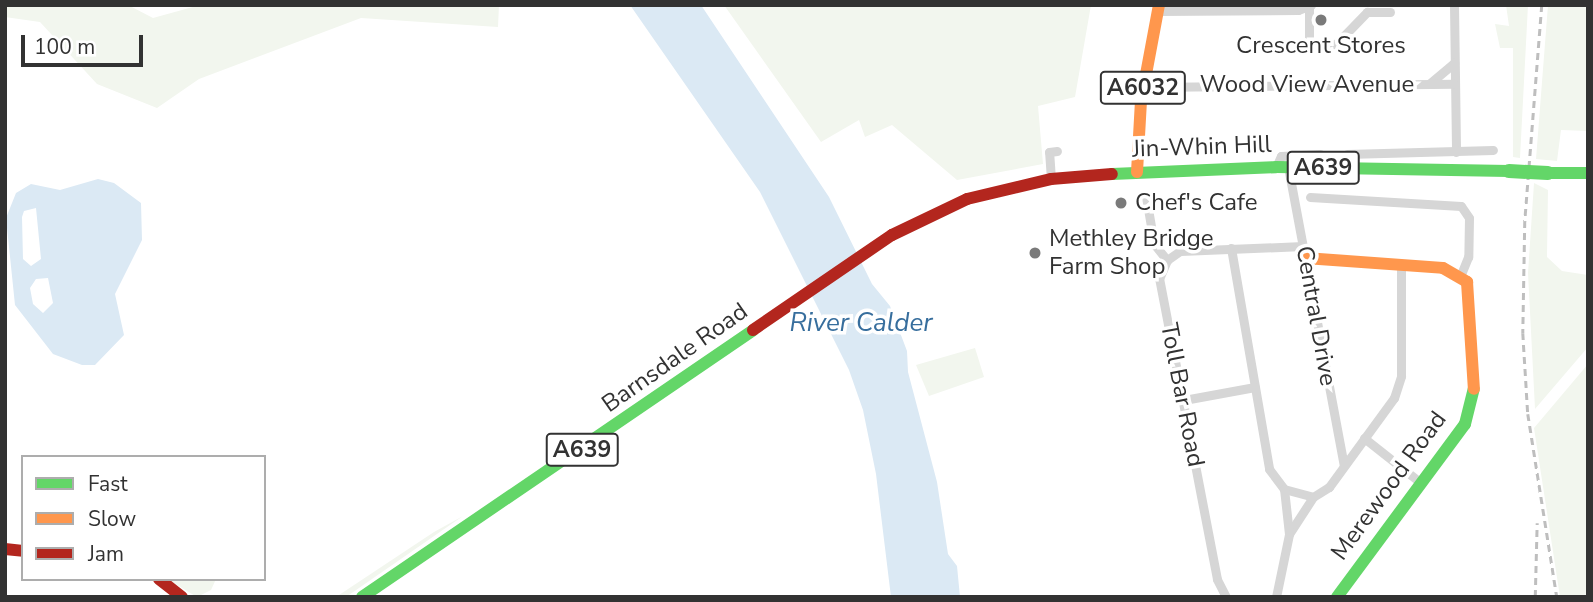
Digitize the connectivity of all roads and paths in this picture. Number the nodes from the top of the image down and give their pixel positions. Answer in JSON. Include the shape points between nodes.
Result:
{"nodes":[{"id":1,"x":1454,"y":5,"type":"edge"},
{"id":2,"x":1310,"y":6,"type":"edge"},
{"id":3,"x":1159,"y":8,"type":"edge"},
{"id":4,"x":1391,"y":12,"type":"dead end"},
{"id":5,"x":1454,"y":62,"type":"junction"},
{"id":6,"x":1429,"y":84,"type":"junction"},
{"id":7,"x":1454,"y":84,"type":"junction"},
{"id":8,"x":1143,"y":87,"type":"junction"},
{"id":9,"x":1493,"y":150,"type":"dead end"},
{"id":10,"x":1057,"y":151,"type":"dead end"},
{"id":11,"x":1456,"y":152,"type":"junction"},
{"id":12,"x":1320,"y":154,"type":"dead end"},
{"id":13,"x":1347,"y":154,"type":"dead end"},
{"id":14,"x":1282,"y":167,"type":"junction"},
{"id":15,"x":1137,"y":172,"type":"junction"},
{"id":16,"x":1588,"y":173,"type":"edge"},
{"id":17,"x":1051,"y":179,"type":"junction"},
{"id":18,"x":1146,"y":197,"type":"dead end"},
{"id":19,"x":1310,"y":197,"type":"dead end"},
{"id":20,"x":1231,"y":248,"type":"junction"},
{"id":21,"x":872,"y":249,"type":"joint"},
{"id":22,"x":1304,"y":252,"type":"junction"},
{"id":23,"x":1167,"y":260,"type":"junction"},
{"id":24,"x":1401,"y":265,"type":"junction"},
{"id":25,"x":1460,"y":277,"type":"junction"},
{"id":26,"x":1255,"y":387,"type":"junction"},
{"id":27,"x":1184,"y":400,"type":"junction"},
{"id":28,"x":1364,"y":438,"type":"junction"},
{"id":29,"x":1343,"y":466,"type":"junction"},
{"id":30,"x":1421,"y":483,"type":"junction"},
{"id":31,"x":1284,"y":489,"type":"junction"},
{"id":32,"x":1312,"y":498,"type":"junction"},
{"id":33,"x":1289,"y":534,"type":"junction"},
{"id":34,"x":161,"y":581,"type":"edge"},
{"id":35,"x":181,"y":597,"type":"edge"},
{"id":36,"x":362,"y":597,"type":"edge"},
{"id":37,"x":1226,"y":597,"type":"edge"},
{"id":38,"x":1276,"y":597,"type":"edge"},
{"id":39,"x":1337,"y":597,"type":"edge"}],
"edges":[{"from":1,"to":5,"type":"street"},
{"from":2,"to":3,"type":"street"},
{"from":2,"to":4,"type":"street","via":[[1309,46],[1336,44],[1367,12]]},
{"from":3,"to":8,"type":"main road","number":"A6032"},
{"from":5,"to":6,"type":"street","name":"Wood View Avenue"},
{"from":5,"to":7,"type":"street"},
{"from":6,"to":7,"type":"street","name":"Wood View Avenue"},
{"from":6,"to":8,"type":"street","name":"Wood View Avenue"},
{"from":7,"to":11,"type":"street"},
{"from":8,"to":15,"type":"main road","number":"A6032"},
{"from":9,"to":11,"type":"street"},
{"from":10,"to":17,"type":"street","via":[[1049,152]]},
{"from":11,"to":13,"type":"street"},
{"from":12,"to":14,"type":"street","via":[[1281,156]]},
{"from":14,"to":15,"type":"main road","name":"Jin-Whin Hill","number":"A639"},
{"from":14,"to":16,"type":"main road","name":"Jin-Whin Hill","number":"A639","bridge":true},
{"from":14,"to":22,"type":"street","name":"Central Drive"},
{"from":15,"to":17,"type":"main road","name":"Jin-Whin Hill","number":"A639"},
{"from":17,"to":21,"type":"main road","name":"Jin-Whin Hill","number":"A639","via":[[967,199],[925,216]]},
{"from":18,"to":23,"type":"street","via":[[1154,244]]},
{"from":19,"to":25,"type":"street","via":[[1461,206],[1469,218],[1468,257]]},
{"from":20,"to":22,"type":"street"},
{"from":20,"to":23,"type":"street","via":[[1180,251]]},
{"from":20,"to":26,"type":"street"},
{"from":21,"to":36,"type":"main road","name":"Barnsdale Road","number":"A639"},
{"from":22,"to":24,"type":"main road"},
{"from":22,"to":29,"type":"street","name":"Central Drive"},
{"from":23,"to":27,"type":"street","name":"Toll Bar Road","via":[[1159,279]]},
{"from":24,"to":25,"type":"main road","via":[[1443,268]]},
{"from":24,"to":28,"type":"street","via":[[1401,376],[1394,398]]},
{"from":25,"to":30,"type":"main road","name":"Merewood Road","via":[[1471,293],[1475,383],[1465,424]]},
{"from":26,"to":27,"type":"street"},
{"from":26,"to":31,"type":"street","via":[[1269,469]]},
{"from":27,"to":37,"type":"street","name":"Toll Bar Road","via":[[1217,579]]},
{"from":28,"to":29,"type":"street"},
{"from":28,"to":30,"type":"street"},
{"from":29,"to":32,"type":"street","via":[[1329,487]]},
{"from":30,"to":39,"type":"main road","name":"Merewood Road"},
{"from":31,"to":32,"type":"street"},
{"from":31,"to":33,"type":"street"},
{"from":32,"to":33,"type":"street"},
{"from":33,"to":38,"type":"street"},
{"from":34,"to":35,"type":"main road"}]}
